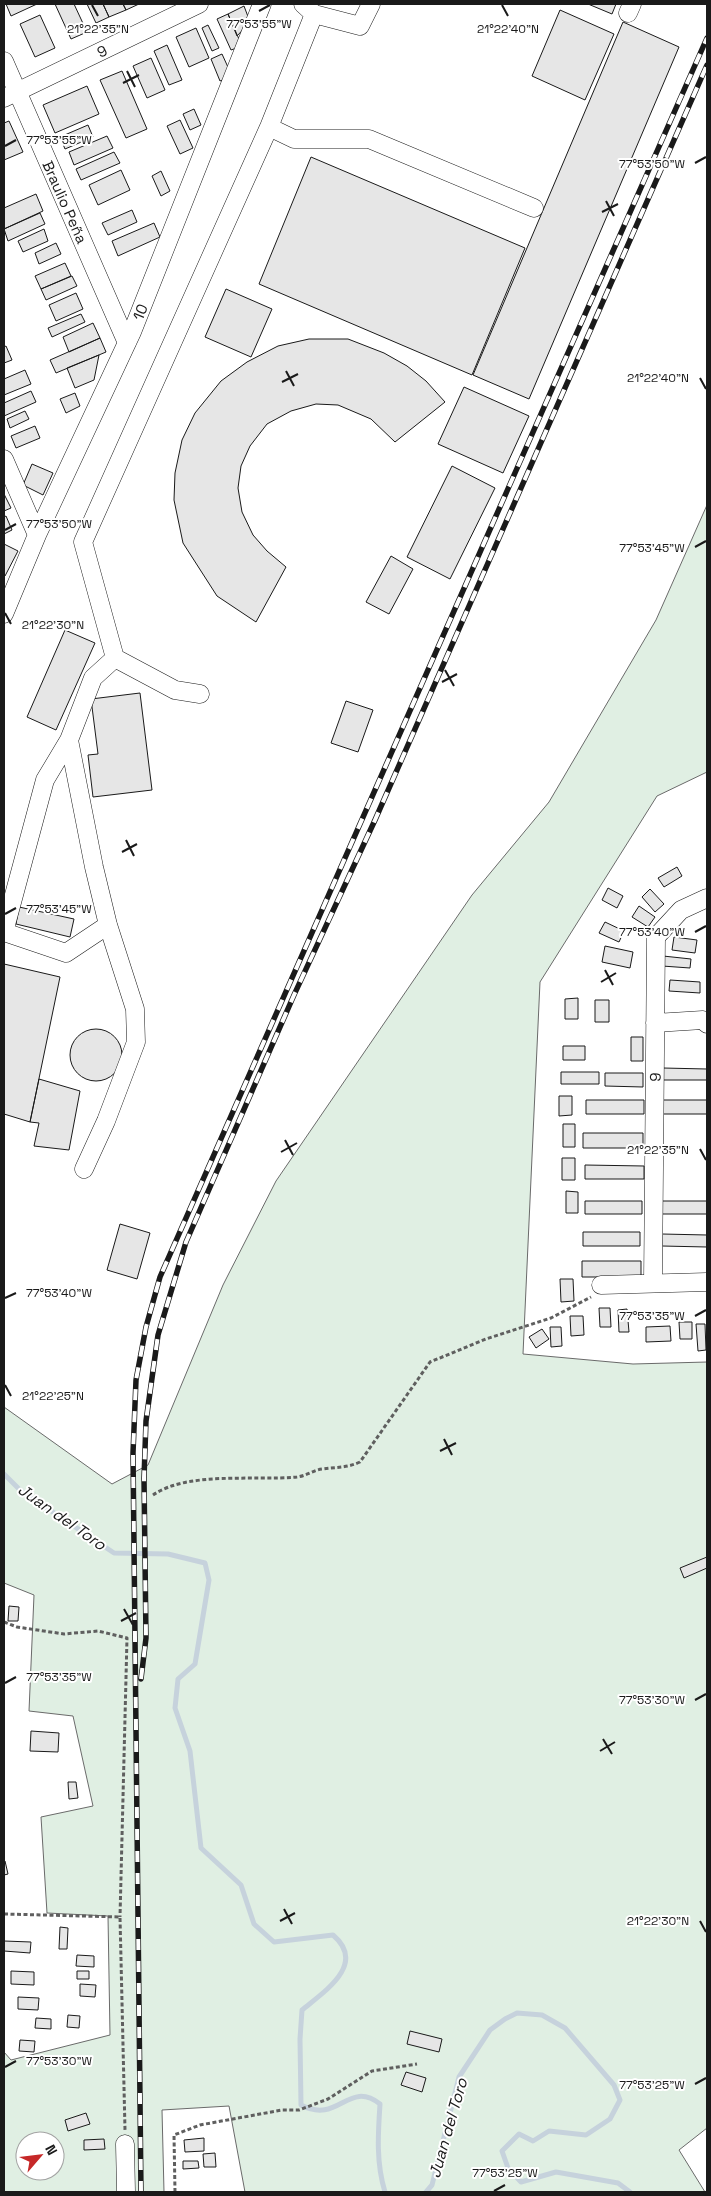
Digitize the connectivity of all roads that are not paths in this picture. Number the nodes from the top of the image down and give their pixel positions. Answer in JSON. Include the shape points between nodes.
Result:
{"nodes":[{"id":1,"x":199,"y":4,"type":"edge"},
{"id":2,"x":262,"y":4,"type":"edge"},
{"id":3,"x":371,"y":4,"type":"edge"},
{"id":4,"x":308,"y":9,"type":"edge"},
{"id":5,"x":4,"y":61,"type":"edge"},
{"id":6,"x":10,"y":95,"type":"edge"},
{"id":7,"x":269,"y":127,"type":"junction"},
{"id":8,"x":534,"y":208,"type":"dead end"},
{"id":9,"x":127,"y":343,"type":"junction"},
{"id":10,"x":4,"y":458,"type":"edge"},
{"id":11,"x":37,"y":534,"type":"junction"},
{"id":12,"x":4,"y":614,"type":"edge"},
{"id":13,"x":115,"y":658,"type":"junction"},
{"id":14,"x":200,"y":694,"type":"dead end"},
{"id":15,"x":70,"y":740,"type":"junction"},
{"id":16,"x":707,"y":898,"type":"edge"},
{"id":17,"x":108,"y":925,"type":"junction"},
{"id":18,"x":655,"y":1023,"type":"junction"},
{"id":19,"x":707,"y":1024,"type":"edge"},
{"id":20,"x":84,"y":1169,"type":"dead end"},
{"id":21,"x":653,"y":1282,"type":"junction"},
{"id":22,"x":707,"y":1282,"type":"edge"},
{"id":23,"x":601,"y":1285,"type":"road end"},
{"id":24,"x":125,"y":2144,"type":"road end"},
{"id":25,"x":126,"y":2192,"type":"edge"}],
"edges":[{"from":1,"to":6,"type":"street","name":"9"},
{"from":2,"to":9,"type":"street","name":"10"},
{"from":3,"to":4,"type":"street","via":[[360,26]]},
{"from":4,"to":7,"type":"street"},
{"from":5,"to":6,"type":"street","name":"Braulio Peña"},
{"from":6,"to":9,"type":"street","name":"Braulio Peña"},
{"from":7,"to":8,"type":"street","via":[[294,139],[369,139]]},
{"from":7,"to":13,"type":"street","via":[[83,542]]},
{"from":9,"to":11,"type":"street","name":"10"},
{"from":10,"to":11,"type":"street"},
{"from":11,"to":12,"type":"street","name":"10"},
{"from":13,"to":14,"type":"street","via":[[175,690]]},
{"from":13,"to":15,"type":"street","via":[[93,678]]},
{"from":15,"to":17,"type":"street"},
{"from":15,"to":17,"type":"street","via":[[45,780],[4,932],[66,953]]},
{"from":16,"to":18,"type":"street","name":"9","via":[[681,910],[656,937]]},
{"from":17,"to":20,"type":"street","via":[[135,1009],[136,1042]]},
{"from":18,"to":19,"type":"street","via":[[703,1020]]},
{"from":18,"to":21,"type":"street","name":"9"},
{"from":21,"to":22,"type":"street"},
{"from":21,"to":23,"type":"street"},
{"from":24,"to":25,"type":"street"}]}
